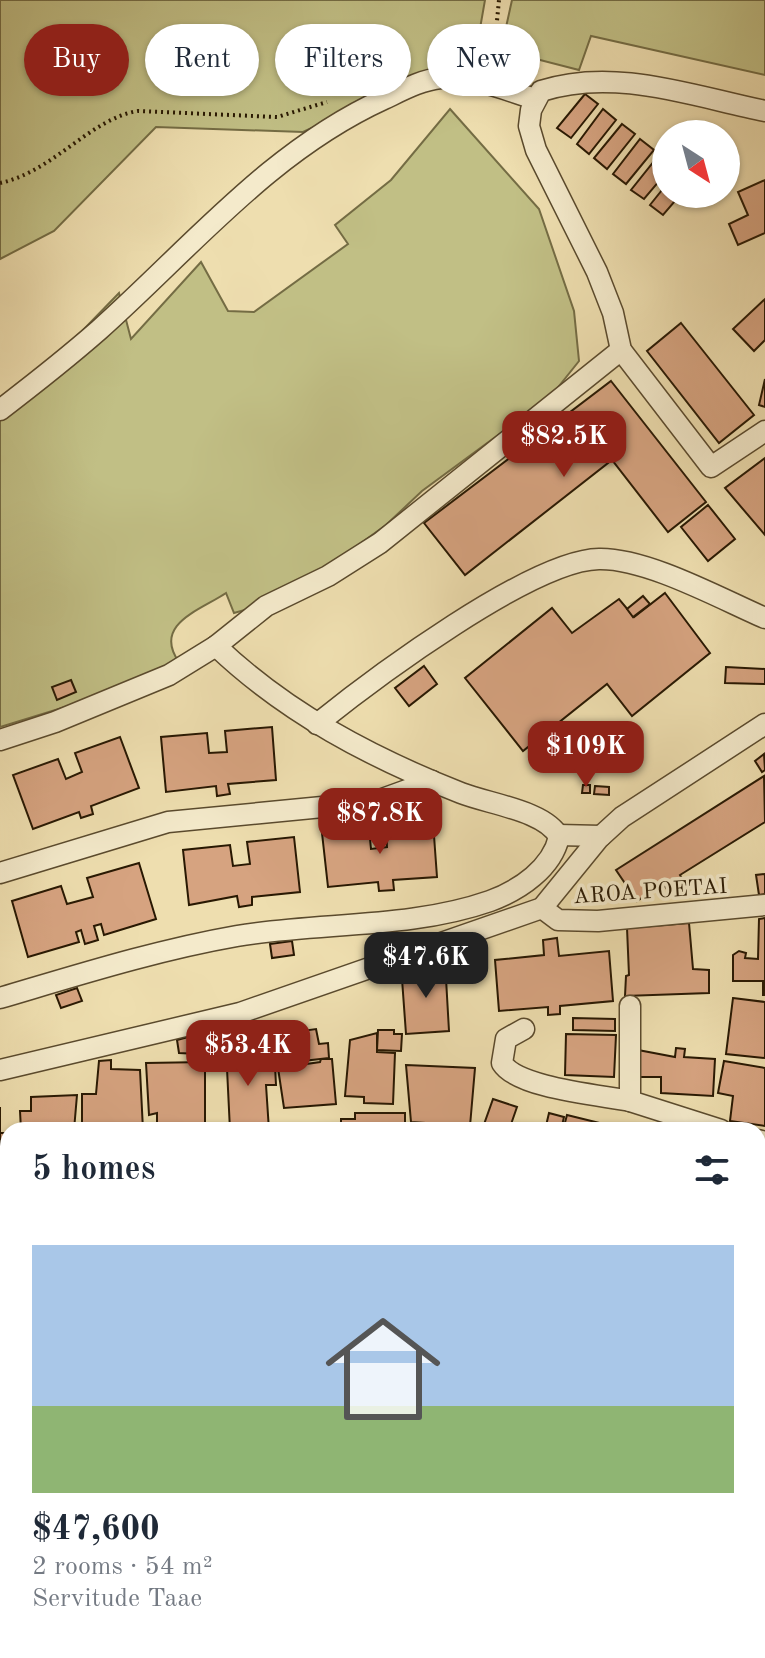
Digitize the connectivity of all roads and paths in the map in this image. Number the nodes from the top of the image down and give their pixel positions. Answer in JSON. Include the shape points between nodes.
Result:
{"nodes":[{"id":1,"x":499,"y":0,"type":"edge"},
{"id":2,"x":495,"y":24,"type":"edge"},
{"id":3,"x":427,"y":81,"type":"edge"},
{"id":4,"x":525,"y":96,"type":"edge"},
{"id":5,"x":339,"y":97,"type":"dead end"},
{"id":6,"x":535,"y":99,"type":"junction"},
{"id":7,"x":765,"y":111,"type":"edge"},
{"id":8,"x":0,"y":183,"type":"edge"},
{"id":9,"x":621,"y":350,"type":"junction"},
{"id":10,"x":0,"y":410,"type":"edge"},
{"id":11,"x":765,"y":431,"type":"edge"},
{"id":12,"x":765,"y":618,"type":"edge"},
{"id":13,"x":216,"y":646,"type":"junction"},
{"id":14,"x":317,"y":724,"type":"junction"},
{"id":15,"x":765,"y":724,"type":"edge"},
{"id":16,"x":0,"y":740,"type":"edge"},
{"id":17,"x":432,"y":781,"type":"junction"},
{"id":18,"x":558,"y":835,"type":"junction"},
{"id":19,"x":601,"y":836,"type":"junction"},
{"id":20,"x":0,"y":873,"type":"edge"},
{"id":21,"x":765,"y":905,"type":"edge"},
{"id":22,"x":542,"y":908,"type":"junction"},
{"id":23,"x":0,"y":998,"type":"edge"},
{"id":24,"x":630,"y":1006,"type":"dead end"},
{"id":25,"x":524,"y":1029,"type":"dead end"},
{"id":26,"x":0,"y":1070,"type":"edge"},
{"id":27,"x":630,"y":1101,"type":"junction"},
{"id":28,"x":696,"y":1122,"type":"edge"}],
"edges":[{"from":1,"to":2,"type":"path"},
{"from":3,"to":10,"type":"street","via":[[363,108],[311,139],[254,183],[100,329]]},
{"from":4,"to":6,"type":"street"},
{"from":5,"to":8,"type":"path","via":[[277,117],[117,114],[18,179]]},
{"from":6,"to":7,"type":"street","via":[[541,91],[572,81],[609,79]]},
{"from":6,"to":9,"type":"street","via":[[529,126],[536,150],[597,272]]},
{"from":9,"to":11,"type":"street","via":[[711,467]]},
{"from":9,"to":13,"type":"street","via":[[380,543],[266,606]]},
{"from":12,"to":14,"type":"street","via":[[657,571],[601,558],[567,564],[469,617]]},
{"from":13,"to":14,"type":"street","via":[[252,681]]},
{"from":13,"to":16,"type":"street","via":[[130,692]]},
{"from":14,"to":17,"type":"street"},
{"from":15,"to":19,"type":"street","via":[[644,801]]},
{"from":17,"to":18,"type":"street","via":[[548,821]]},
{"from":17,"to":20,"type":"street","via":[[374,802],[168,822]]},
{"from":18,"to":19,"type":"street"},
{"from":18,"to":23,"type":"street","via":[[546,866],[493,900],[444,913],[237,936]]},
{"from":19,"to":22,"type":"street"},
{"from":21,"to":22,"type":"street","name":"AROA POETAI","via":[[598,921],[558,920]]},
{"from":22,"to":26,"type":"street","via":[[229,1016]]},
{"from":24,"to":27,"type":"street"},
{"from":25,"to":27,"type":"street","via":[[506,1039],[502,1063],[507,1071],[527,1080]]},
{"from":27,"to":28,"type":"street"}]}
